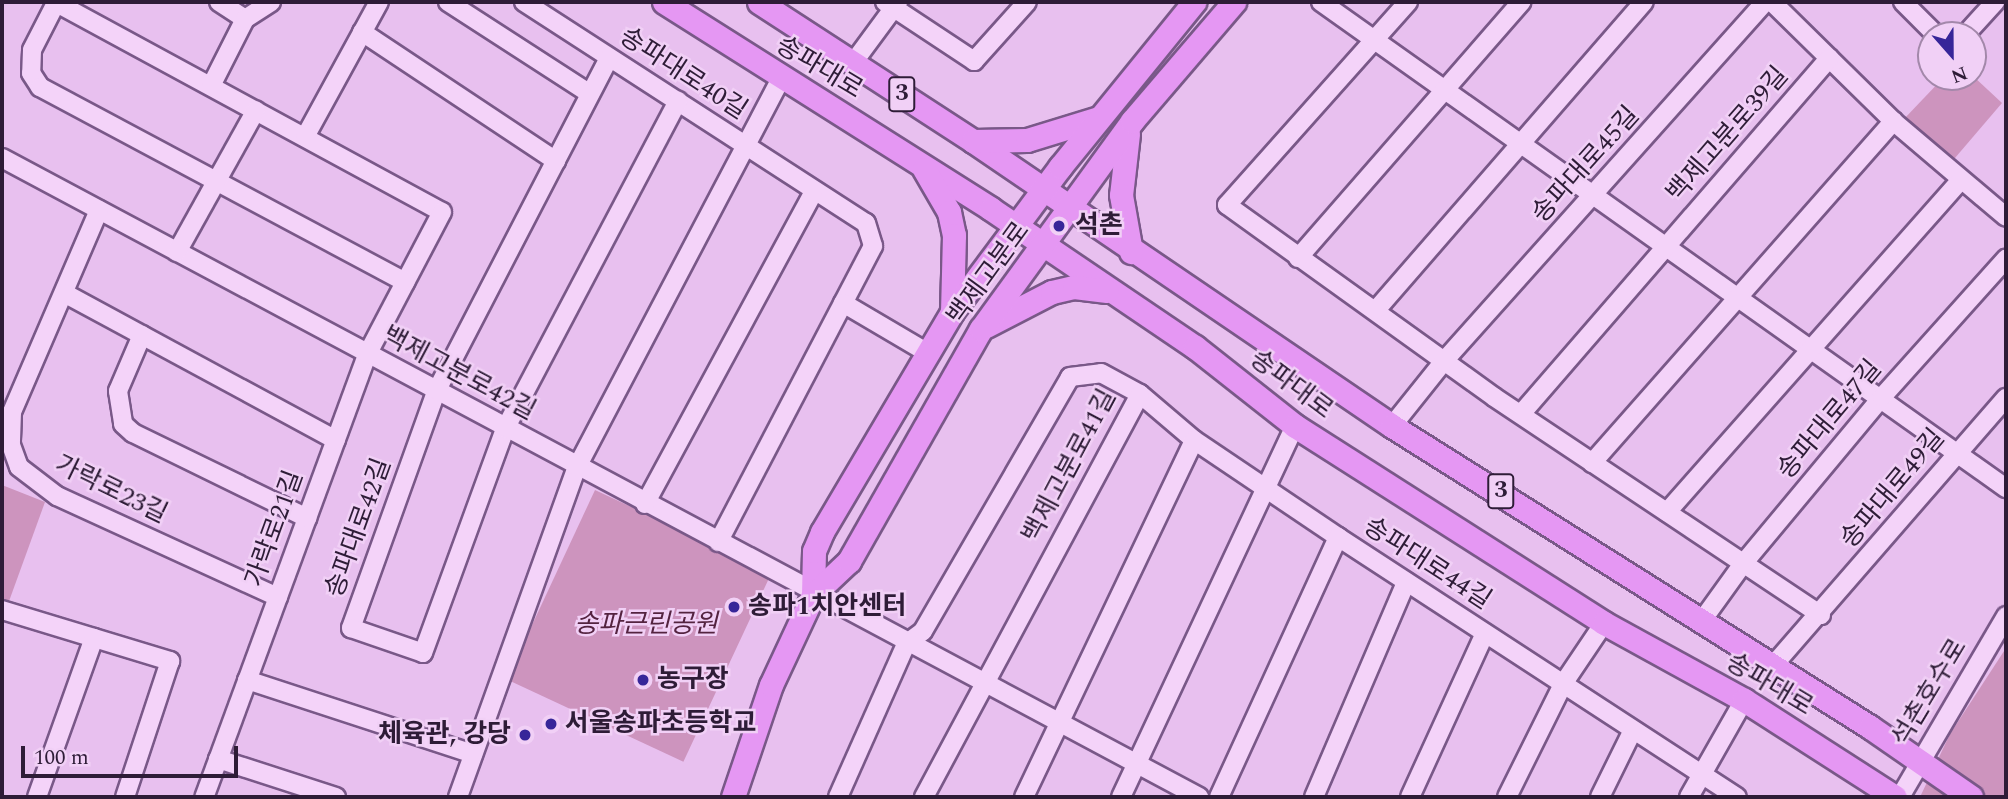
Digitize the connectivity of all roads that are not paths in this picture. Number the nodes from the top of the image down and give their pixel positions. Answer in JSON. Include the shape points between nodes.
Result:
{"nodes":[{"id":1,"x":55,"y":2,"type":"edge"},
{"id":2,"x":219,"y":2,"type":"edge"},
{"id":3,"x":271,"y":2,"type":"edge"},
{"id":4,"x":379,"y":2,"type":"edge"},
{"id":5,"x":448,"y":2,"type":"edge"},
{"id":6,"x":524,"y":2,"type":"edge"},
{"id":7,"x":664,"y":2,"type":"edge"},
{"id":8,"x":759,"y":2,"type":"edge"},
{"id":9,"x":1027,"y":2,"type":"edge"},
{"id":10,"x":1194,"y":2,"type":"edge"},
{"id":11,"x":1234,"y":2,"type":"edge"},
{"id":12,"x":1321,"y":2,"type":"edge"},
{"id":13,"x":1408,"y":2,"type":"edge"},
{"id":14,"x":1521,"y":2,"type":"edge"},
{"id":15,"x":1644,"y":2,"type":"edge"},
{"id":16,"x":1765,"y":2,"type":"edge"},
{"id":17,"x":1772,"y":2,"type":"edge"},
{"id":18,"x":1903,"y":2,"type":"edge"},
{"id":19,"x":1995,"y":2,"type":"edge"},
{"id":20,"x":892,"y":3,"type":"edge"},
{"id":21,"x":245,"y":19,"type":"junction"},
{"id":22,"x":1922,"y":21,"type":"edge"},
{"id":23,"x":1978,"y":21,"type":"edge"},
{"id":24,"x":362,"y":32,"type":"junction"},
{"id":25,"x":1374,"y":39,"type":"junction"},
{"id":26,"x":609,"y":58,"type":"junction"},
{"id":27,"x":1829,"y":58,"type":"junction"},
{"id":28,"x":853,"y":63,"type":"junction"},
{"id":29,"x":781,"y":79,"type":"junction"},
{"id":30,"x":211,"y":86,"type":"junction"},
{"id":31,"x":1443,"y":90,"type":"junction"},
{"id":32,"x":590,"y":94,"type":"junction"},
{"id":33,"x":678,"y":101,"type":"junction"},
{"id":34,"x":256,"y":110,"type":"junction"},
{"id":35,"x":1099,"y":118,"type":"junction"},
{"id":36,"x":1132,"y":121,"type":"junction"},
{"id":37,"x":1893,"y":121,"type":"junction"},
{"id":38,"x":305,"y":137,"type":"junction"},
{"id":39,"x":974,"y":141,"type":"junction"},
{"id":40,"x":1520,"y":142,"type":"junction"},
{"id":41,"x":743,"y":145,"type":"junction"},
{"id":42,"x":2,"y":158,"type":"edge"},
{"id":43,"x":556,"y":161,"type":"junction"},
{"id":44,"x":922,"y":166,"type":"junction"},
{"id":45,"x":1961,"y":180,"type":"junction"},
{"id":46,"x":217,"y":181,"type":"junction"},
{"id":47,"x":1043,"y":190,"type":"junction"},
{"id":48,"x":813,"y":193,"type":"junction"},
{"id":49,"x":1593,"y":196,"type":"junction"},
{"id":50,"x":1070,"y":209,"type":"junction"},
{"id":51,"x":99,"y":211,"type":"junction"},
{"id":52,"x":2006,"y":217,"type":"edge"},
{"id":53,"x":1015,"y":227,"type":"junction"},
{"id":54,"x":1044,"y":247,"type":"junction"},
{"id":55,"x":1667,"y":247,"type":"junction"},
{"id":56,"x":177,"y":252,"type":"junction"},
{"id":57,"x":1131,"y":252,"type":"junction"},
{"id":58,"x":1298,"y":258,"type":"junction"},
{"id":59,"x":2006,"y":258,"type":"edge"},
{"id":60,"x":405,"y":282,"type":"junction"},
{"id":61,"x":1114,"y":292,"type":"junction"},
{"id":62,"x":64,"y":293,"type":"junction"},
{"id":63,"x":1741,"y":296,"type":"junction"},
{"id":64,"x":843,"y":303,"type":"junction"},
{"id":65,"x":1376,"y":310,"type":"junction"},
{"id":66,"x":952,"y":312,"type":"junction"},
{"id":67,"x":981,"y":328,"type":"junction"},
{"id":68,"x":142,"y":335,"type":"junction"},
{"id":69,"x":1815,"y":348,"type":"junction"},
{"id":70,"x":928,"y":354,"type":"junction"},
{"id":71,"x":367,"y":355,"type":"junction"},
{"id":72,"x":1444,"y":362,"type":"junction"},
{"id":73,"x":436,"y":392,"type":"junction"},
{"id":74,"x":1140,"y":394,"type":"junction"},
{"id":75,"x":1882,"y":397,"type":"junction"},
{"id":76,"x":18,"y":398,"type":"junction"},
{"id":77,"x":2006,"y":398,"type":"edge"},
{"id":78,"x":2,"y":407,"type":"edge"},
{"id":79,"x":1521,"y":414,"type":"junction"},
{"id":80,"x":1295,"y":426,"type":"junction"},
{"id":81,"x":1392,"y":426,"type":"junction"},
{"id":82,"x":505,"y":429,"type":"junction"},
{"id":83,"x":336,"y":440,"type":"junction"},
{"id":84,"x":1194,"y":440,"type":"junction"},
{"id":85,"x":1959,"y":452,"type":"junction"},
{"id":86,"x":1592,"y":463,"type":"junction"},
{"id":87,"x":577,"y":467,"type":"junction"},
{"id":88,"x":1264,"y":486,"type":"junction"},
{"id":89,"x":2006,"y":488,"type":"edge"},
{"id":90,"x":645,"y":504,"type":"junction"},
{"id":91,"x":1667,"y":512,"type":"junction"},
{"id":92,"x":307,"y":518,"type":"junction"},
{"id":93,"x":1338,"y":537,"type":"junction"},
{"id":94,"x":718,"y":542,"type":"junction"},
{"id":95,"x":1742,"y":565,"type":"junction"},
{"id":96,"x":1406,"y":582,"type":"junction"},
{"id":97,"x":813,"y":595,"type":"junction"},
{"id":98,"x":278,"y":597,"type":"junction"},
{"id":99,"x":2,"y":610,"type":"edge"},
{"id":100,"x":1821,"y":615,"type":"junction"},
{"id":101,"x":2006,"y":616,"type":"edge"},
{"id":102,"x":1701,"y":622,"type":"junction"},
{"id":103,"x":1604,"y":623,"type":"junction"},
{"id":104,"x":1485,"y":633,"type":"junction"},
{"id":105,"x":94,"y":638,"type":"junction"},
{"id":106,"x":906,"y":644,"type":"junction"},
{"id":107,"x":1771,"y":668,"type":"junction"},
{"id":108,"x":247,"y":680,"type":"junction"},
{"id":109,"x":983,"y":684,"type":"junction"},
{"id":110,"x":1563,"y":684,"type":"junction"},
{"id":111,"x":1744,"y":700,"type":"junction"},
{"id":112,"x":1058,"y":720,"type":"junction"},
{"id":113,"x":1632,"y":732,"type":"junction"},
{"id":114,"x":473,"y":754,"type":"junction"},
{"id":115,"x":218,"y":759,"type":"junction"},
{"id":116,"x":1919,"y":761,"type":"junction"},
{"id":117,"x":1136,"y":765,"type":"junction"},
{"id":118,"x":1699,"y":772,"type":"junction"},
{"id":119,"x":37,"y":797,"type":"edge"},
{"id":120,"x":125,"y":797,"type":"edge"},
{"id":121,"x":204,"y":797,"type":"edge"},
{"id":122,"x":336,"y":797,"type":"edge"},
{"id":123,"x":458,"y":797,"type":"edge"},
{"id":124,"x":733,"y":797,"type":"edge"},
{"id":125,"x":838,"y":797,"type":"edge"},
{"id":126,"x":925,"y":797,"type":"edge"},
{"id":127,"x":1024,"y":797,"type":"edge"},
{"id":128,"x":1121,"y":797,"type":"edge"},
{"id":129,"x":1199,"y":797,"type":"edge"},
{"id":130,"x":1219,"y":797,"type":"edge"},
{"id":131,"x":1314,"y":797,"type":"edge"},
{"id":132,"x":1410,"y":797,"type":"edge"},
{"id":133,"x":1507,"y":797,"type":"edge"},
{"id":134,"x":1601,"y":797,"type":"edge"},
{"id":135,"x":1689,"y":797,"type":"edge"},
{"id":136,"x":1737,"y":797,"type":"edge"},
{"id":137,"x":1898,"y":797,"type":"edge"},
{"id":138,"x":1971,"y":797,"type":"edge"}],
"edges":[{"from":1,"to":30,"type":"street","name":"가락로21길"},
{"from":1,"to":46,"type":"street","name":"가락로21길","via":[[32,50],[31,74],[40,88]]},
{"from":2,"to":21,"type":"street"},
{"from":3,"to":21,"type":"street"},
{"from":4,"to":24,"type":"street"},
{"from":5,"to":32,"type":"street"},
{"from":6,"to":26,"type":"street","name":"송파대로40길"},
{"from":7,"to":29,"type":"main road","name":"송파대로","number":"3"},
{"from":8,"to":28,"type":"main road","name":"송파대로","number":"3"},
{"from":9,"to":20,"type":"street","via":[[974,61]]},
{"from":10,"to":35,"type":"main road","name":"백제고분로"},
{"from":11,"to":36,"type":"main road","name":"백제고분로"},
{"from":12,"to":25,"type":"street"},
{"from":13,"to":25,"type":"street"},
{"from":14,"to":31,"type":"street"},
{"from":15,"to":40,"type":"street"},
{"from":16,"to":49,"type":"street","name":"송파대로45길"},
{"from":17,"to":27,"type":"street"},
{"from":18,"to":22,"type":"street"},
{"from":19,"to":23,"type":"street"},
{"from":20,"to":28,"type":"street"},
{"from":21,"to":30,"type":"street"},
{"from":24,"to":38,"type":"street"},
{"from":24,"to":43,"type":"street"},
{"from":25,"to":31,"type":"street"},
{"from":25,"to":58,"type":"street","via":[[1227,205]]},
{"from":26,"to":32,"type":"street","name":"송파대로42길"},
{"from":26,"to":33,"type":"street","name":"송파대로40길"},
{"from":27,"to":37,"type":"street"},
{"from":27,"to":55,"type":"street","name":"백제고분로39길"},
{"from":28,"to":39,"type":"main road","name":"송파대로","number":"3"},
{"from":29,"to":41,"type":"street"},
{"from":29,"to":44,"type":"main road","name":"송파대로","number":"3"},
{"from":30,"to":34,"type":"street","name":"가락로21길"},
{"from":31,"to":40,"type":"street"},
{"from":31,"to":58,"type":"street"},
{"from":32,"to":43,"type":"street","name":"송파대로42길"},
{"from":33,"to":41,"type":"street","name":"송파대로40길"},
{"from":33,"to":82,"type":"street","name":"송파대로42길"},
{"from":34,"to":38,"type":"street","name":"가락로21길"},
{"from":34,"to":46,"type":"street"},
{"from":35,"to":39,"type":"main road","via":[[1027,140]]},
{"from":35,"to":47,"type":"main road","name":"백제고분로"},
{"from":36,"to":50,"type":"main road","name":"백제고분로"},
{"from":36,"to":57,"type":"main road","via":[[1124,145],[1121,195]]},
{"from":37,"to":45,"type":"street"},
{"from":37,"to":63,"type":"street"},
{"from":38,"to":60,"type":"street","name":"가락로21길","via":[[442,212]]},
{"from":39,"to":47,"type":"main road","name":"송파대로","number":"3"},
{"from":40,"to":49,"type":"street"},
{"from":40,"to":65,"type":"street"},
{"from":41,"to":48,"type":"street"},
{"from":41,"to":87,"type":"street"},
{"from":42,"to":51,"type":"street","name":"백제고분로42길"},
{"from":43,"to":73,"type":"street","name":"송파대로42길"},
{"from":44,"to":53,"type":"main road","name":"송파대로","number":"3"},
{"from":44,"to":66,"type":"main road","via":[[948,212],[954,235]]},
{"from":45,"to":52,"type":"street"},
{"from":45,"to":69,"type":"street"},
{"from":46,"to":56,"type":"street"},
{"from":46,"to":60,"type":"street","name":"가락로21길"},
{"from":47,"to":50,"type":"main road","name":"송파대로","number":"3"},
{"from":47,"to":53,"type":"main road","name":"백제고분로"},
{"from":48,"to":64,"type":"street","via":[[866,223],[873,246]]},
{"from":48,"to":90,"type":"street"},
{"from":49,"to":55,"type":"street"},
{"from":49,"to":72,"type":"street","name":"송파대로45길"},
{"from":50,"to":54,"type":"main road","name":"백제고분로"},
{"from":50,"to":57,"type":"main road","name":"송파대로","number":"3"},
{"from":51,"to":56,"type":"street","name":"백제고분로42길"},
{"from":51,"to":62,"type":"street","name":"가락로23길"},
{"from":53,"to":54,"type":"main road","name":"송파대로","number":"3"},
{"from":53,"to":66,"type":"main road","name":"백제고분로"},
{"from":54,"to":61,"type":"main road","name":"송파대로","number":"3"},
{"from":54,"to":67,"type":"main road","name":"백제고분로"},
{"from":55,"to":63,"type":"street"},
{"from":55,"to":79,"type":"street","name":"백제고분로39길"},
{"from":56,"to":71,"type":"street","name":"백제고분로42길"},
{"from":57,"to":81,"type":"main road","name":"송파대로","number":"3"},
{"from":58,"to":65,"type":"street"},
{"from":59,"to":75,"type":"street","name":"송파대로47길"},
{"from":60,"to":71,"type":"street","name":"가락로21길"},
{"from":61,"to":67,"type":"main road","via":[[1074,288],[1052,292]]},
{"from":61,"to":80,"type":"main road","name":"송파대로","number":"3","via":[[1195,347]]},
{"from":62,"to":68,"type":"street"},
{"from":62,"to":76,"type":"street","name":"가락로23길"},
{"from":63,"to":69,"type":"street"},
{"from":63,"to":86,"type":"street"},
{"from":64,"to":70,"type":"street"},
{"from":64,"to":94,"type":"street"},
{"from":65,"to":72,"type":"street"},
{"from":66,"to":70,"type":"main road","name":"백제고분로"},
{"from":67,"to":97,"type":"main road","name":"백제고분로","via":[[849,561]]},
{"from":68,"to":83,"type":"street"},
{"from":68,"to":92,"type":"street","via":[[118,391],[123,424]]},
{"from":69,"to":75,"type":"street"},
{"from":69,"to":91,"type":"street"},
{"from":70,"to":97,"type":"main road","name":"백제고분로","via":[[822,531],[814,551]]},
{"from":71,"to":73,"type":"street","name":"백제고분로42길"},
{"from":71,"to":83,"type":"street","name":"가락로21길"},
{"from":72,"to":79,"type":"street"},
{"from":72,"to":81,"type":"street","name":"송파대로45길"},
{"from":73,"to":82,"type":"street","name":"백제고분로42길"},
{"from":73,"to":82,"type":"street","name":"송파대로42길","via":[[351,628],[423,653]]},
{"from":74,"to":84,"type":"street","name":"송파대로44길"},
{"from":74,"to":106,"type":"street","name":"백제고분로41길","via":[[1101,373],[1070,377],[923,631]]},
{"from":74,"to":109,"type":"street","name":"백제고분로41길"},
{"from":75,"to":85,"type":"street"},
{"from":75,"to":95,"type":"street","name":"송파대로47길"},
{"from":76,"to":78,"type":"street"},
{"from":76,"to":98,"type":"street","name":"가락로23길","via":[[12,412],[11,445],[19,467],[36,484]]},
{"from":77,"to":85,"type":"street","name":"송파대로49길"},
{"from":79,"to":86,"type":"street"},
{"from":80,"to":88,"type":"street"},
{"from":80,"to":103,"type":"main road","name":"송파대로","number":"3"},
{"from":81,"to":102,"type":"main road","name":"송파대로","number":"3"},
{"from":82,"to":87,"type":"street","name":"백제고분로42길"},
{"from":83,"to":92,"type":"street","name":"가락로21길"},
{"from":84,"to":88,"type":"street","name":"송파대로44길"},
{"from":84,"to":112,"type":"street"},
{"from":85,"to":89,"type":"street"},
{"from":85,"to":100,"type":"street","name":"송파대로49길"},
{"from":86,"to":91,"type":"street"},
{"from":87,"to":90,"type":"street","name":"백제고분로42길"},
{"from":87,"to":114,"type":"street"},
{"from":88,"to":93,"type":"street","name":"송파대로44길"},
{"from":88,"to":117,"type":"street"},
{"from":90,"to":94,"type":"street","name":"백제고분로42길"},
{"from":91,"to":95,"type":"street"},
{"from":92,"to":98,"type":"street","name":"가락로21길"},
{"from":93,"to":96,"type":"street","name":"송파대로44길"},
{"from":93,"to":130,"type":"street"},
{"from":94,"to":97,"type":"street","name":"백제고분로42길"},
{"from":95,"to":100,"type":"street"},
{"from":95,"to":102,"type":"street","name":"송파대로47길"},
{"from":96,"to":104,"type":"street","name":"송파대로44길"},
{"from":96,"to":131,"type":"street"},
{"from":97,"to":106,"type":"street"},
{"from":97,"to":124,"type":"main road","name":"백제고분로","via":[[771,685]]},
{"from":98,"to":108,"type":"street","name":"가락로21길"},
{"from":99,"to":105,"type":"street"},
{"from":100,"to":107,"type":"street","name":"송파대로49길"},
{"from":101,"to":116,"type":"street","name":"석촌호수로"},
{"from":102,"to":107,"type":"main road","name":"송파대로","number":"3"},
{"from":103,"to":110,"type":"street"},
{"from":103,"to":111,"type":"main road","name":"송파대로","number":"3"},
{"from":104,"to":110,"type":"street","name":"송파대로44길"},
{"from":104,"to":132,"type":"street"},
{"from":105,"to":119,"type":"street"},
{"from":105,"to":120,"type":"street","via":[[170,661]]},
{"from":106,"to":109,"type":"street"},
{"from":106,"to":125,"type":"street","name":"백제고분로41길"},
{"from":107,"to":116,"type":"main road","name":"송파대로","number":"3"},
{"from":108,"to":114,"type":"street"},
{"from":108,"to":115,"type":"street","name":"가락로21길"},
{"from":109,"to":112,"type":"street"},
{"from":109,"to":126,"type":"street","name":"백제고분로41길"},
{"from":110,"to":113,"type":"street","name":"송파대로44길"},
{"from":110,"to":133,"type":"street"},
{"from":111,"to":118,"type":"street"},
{"from":111,"to":137,"type":"main road","name":"송파대로","number":"3"},
{"from":112,"to":117,"type":"street"},
{"from":112,"to":127,"type":"street"},
{"from":113,"to":118,"type":"street","name":"송파대로44길"},
{"from":113,"to":134,"type":"street"},
{"from":114,"to":123,"type":"street"},
{"from":115,"to":121,"type":"street","name":"가락로21길"},
{"from":115,"to":122,"type":"street"},
{"from":116,"to":137,"type":"street","name":"석촌호수로"},
{"from":116,"to":138,"type":"main road","name":"송파대로","number":"3"},
{"from":117,"to":128,"type":"street"},
{"from":117,"to":129,"type":"street"},
{"from":118,"to":135,"type":"street"},
{"from":118,"to":136,"type":"street"}]}
